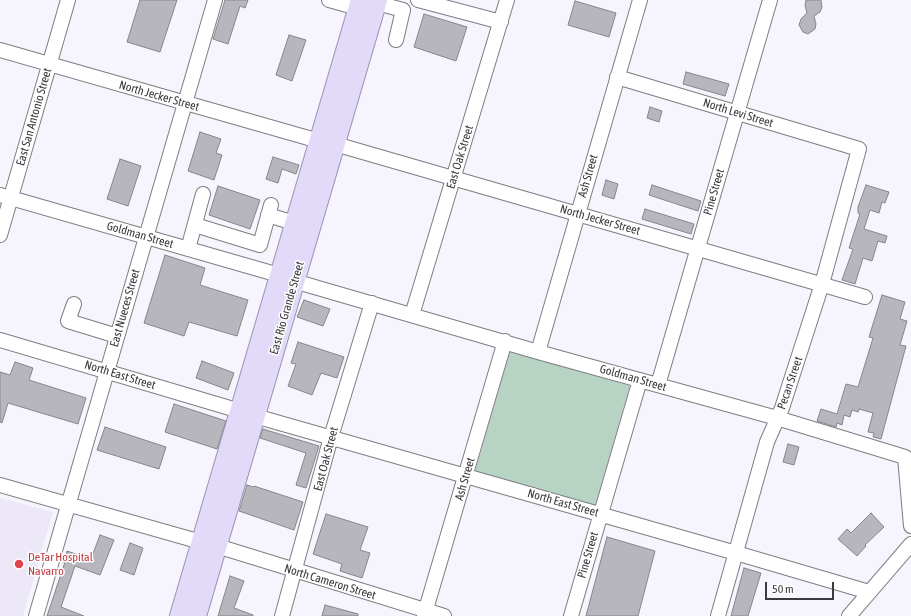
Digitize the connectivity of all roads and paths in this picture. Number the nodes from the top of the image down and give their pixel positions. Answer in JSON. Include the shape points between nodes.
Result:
{"nodes":[{"id":1,"x":68,"y":0,"type":"edge"},
{"id":2,"x":215,"y":0,"type":"edge"},
{"id":3,"x":329,"y":0,"type":"edge"},
{"id":4,"x":418,"y":0,"type":"edge"},
{"id":5,"x":507,"y":0,"type":"edge"},
{"id":6,"x":640,"y":0,"type":"edge"},
{"id":7,"x":770,"y":0,"type":"edge"},
{"id":8,"x":368,"y":3,"type":"edge"},
{"id":9,"x":406,"y":5,"type":"edge"},
{"id":10,"x":501,"y":22,"type":"junction"},
{"id":11,"x":396,"y":40,"type":"dead end"},
{"id":12,"x":0,"y":50,"type":"edge"},
{"id":13,"x":49,"y":64,"type":"junction"},
{"id":14,"x":617,"y":77,"type":"junction"},
{"id":15,"x":184,"y":103,"type":"junction"},
{"id":16,"x":737,"y":112,"type":"junction"},
{"id":17,"x":327,"y":143,"type":"junction"},
{"id":18,"x":859,"y":149,"type":"joint"},
{"id":19,"x":454,"y":178,"type":"junction"},
{"id":20,"x":203,"y":194,"type":"dead end"},
{"id":21,"x":5,"y":196,"type":"edge"},
{"id":22,"x":578,"y":213,"type":"junction"},
{"id":23,"x":195,"y":225,"type":"junction"},
{"id":24,"x":292,"y":231,"type":"junction"},
{"id":25,"x":0,"y":235,"type":"edge"},
{"id":26,"x":146,"y":236,"type":"junction"},
{"id":27,"x":698,"y":248,"type":"junction"},
{"id":28,"x":188,"y":249,"type":"junction"},
{"id":29,"x":287,"y":278,"type":"junction"},
{"id":30,"x":822,"y":284,"type":"junction"},
{"id":31,"x":865,"y":297,"type":"dead end"},
{"id":32,"x":372,"y":303,"type":"junction"},
{"id":33,"x":74,"y":304,"type":"dead end"},
{"id":34,"x":412,"y":315,"type":"junction"},
{"id":35,"x":117,"y":336,"type":"junction"},
{"id":36,"x":0,"y":340,"type":"edge"},
{"id":37,"x":505,"y":341,"type":"junction"},
{"id":38,"x":538,"y":352,"type":"junction"},
{"id":39,"x":107,"y":371,"type":"junction"},
{"id":40,"x":640,"y":380,"type":"junction"},
{"id":41,"x":658,"y":385,"type":"junction"},
{"id":42,"x":247,"y":413,"type":"junction"},
{"id":43,"x":777,"y":418,"type":"junction"},
{"id":44,"x":332,"y":436,"type":"junction"},
{"id":45,"x":466,"y":475,"type":"junction"},
{"id":46,"x":0,"y":485,"type":"edge"},
{"id":47,"x":67,"y":505,"type":"junction"},
{"id":48,"x":600,"y":514,"type":"junction"},
{"id":49,"x":911,"y":526,"type":"edge"},
{"id":50,"x":209,"y":544,"type":"junction"},
{"id":51,"x":911,"y":544,"type":"edge"},
{"id":52,"x":736,"y":553,"type":"junction"},
{"id":53,"x":295,"y":571,"type":"junction"},
{"id":54,"x":869,"y":592,"type":"junction"},
{"id":55,"x":425,"y":613,"type":"edge"},
{"id":56,"x":856,"y":614,"type":"edge"},
{"id":57,"x":36,"y":616,"type":"edge"},
{"id":58,"x":179,"y":616,"type":"edge"},
{"id":59,"x":197,"y":616,"type":"edge"},
{"id":60,"x":282,"y":616,"type":"edge"},
{"id":61,"x":444,"y":616,"type":"edge"},
{"id":62,"x":570,"y":616,"type":"edge"},
{"id":63,"x":718,"y":616,"type":"edge"}],
"edges":[{"from":1,"to":13,"type":"street","name":"East San Antonio Street"},
{"from":2,"to":15,"type":"street","name":"East Nueces Street"},
{"from":3,"to":8,"type":"street"},
{"from":4,"to":10,"type":"street"},
{"from":5,"to":10,"type":"street","name":"East Oak Street"},
{"from":6,"to":14,"type":"street","name":"Ash Street"},
{"from":7,"to":16,"type":"street","name":"Pine Street"},
{"from":8,"to":9,"type":"street"},
{"from":8,"to":17,"type":"main road","name":"East Rio Grande Street"},
{"from":9,"to":11,"type":"street"},
{"from":10,"to":19,"type":"street","name":"East Oak Street"},
{"from":12,"to":13,"type":"street","name":"North Jecker Street"},
{"from":13,"to":15,"type":"street","name":"North Jecker Street"},
{"from":13,"to":21,"type":"street","name":"East San Antonio Street"},
{"from":14,"to":16,"type":"street","name":"North Levi Street"},
{"from":14,"to":22,"type":"street","name":"Ash Street"},
{"from":15,"to":17,"type":"street","name":"North Jecker Street"},
{"from":15,"to":26,"type":"street","name":"East Nueces Street"},
{"from":16,"to":18,"type":"street","name":"North Levi Street"},
{"from":16,"to":27,"type":"street","name":"Pine Street"},
{"from":17,"to":19,"type":"street","name":"North Jecker Street"},
{"from":17,"to":24,"type":"main road","name":"East Rio Grande Street"},
{"from":17,"to":29,"type":"main road","name":"East Rio Grande Street"},
{"from":18,"to":30,"type":"street","name":"Pecan Street"},
{"from":19,"to":22,"type":"street","name":"North Jecker Street"},
{"from":19,"to":34,"type":"street","name":"East Oak Street"},
{"from":20,"to":23,"type":"street"},
{"from":21,"to":25,"type":"street","name":"East San Antonio Street"},
{"from":21,"to":26,"type":"street","name":"Goldman Street"},
{"from":22,"to":27,"type":"street","name":"North Jecker Street"},
{"from":22,"to":38,"type":"street","name":"Ash Street"},
{"from":23,"to":24,"type":"street","via":[[260,245],[270,210]]},
{"from":23,"to":28,"type":"street"},
{"from":24,"to":29,"type":"main road","name":"East Rio Grande Street"},
{"from":26,"to":28,"type":"street","name":"Goldman Street"},
{"from":26,"to":35,"type":"street","name":"East Nueces Street"},
{"from":27,"to":30,"type":"street","name":"North Jecker Street"},
{"from":27,"to":41,"type":"street","name":"Pine Street"},
{"from":28,"to":29,"type":"street","name":"Goldman Street"},
{"from":29,"to":32,"type":"street","name":"Goldman Street"},
{"from":29,"to":42,"type":"main road","name":"East Rio Grande Street"},
{"from":29,"to":42,"type":"main road","name":"East Rio Grande Street","via":[[279,309],[283,319]]},
{"from":30,"to":31,"type":"street","name":"North Jecker Street"},
{"from":30,"to":43,"type":"street","name":"Pecan Street"},
{"from":32,"to":34,"type":"street","name":"Goldman Street"},
{"from":32,"to":44,"type":"street","name":"East Oak Street"},
{"from":33,"to":35,"type":"street","via":[[68,321]]},
{"from":34,"to":37,"type":"street","name":"Goldman Street"},
{"from":35,"to":39,"type":"street","name":"East Nueces Street"},
{"from":36,"to":39,"type":"street","name":"North East Street"},
{"from":37,"to":38,"type":"street","name":"Goldman Street"},
{"from":37,"to":45,"type":"street","name":"Ash Street"},
{"from":38,"to":40,"type":"street","name":"Goldman Street"},
{"from":39,"to":42,"type":"street","name":"North East Street"},
{"from":39,"to":47,"type":"street","name":"East Nueces Street"},
{"from":40,"to":41,"type":"street","name":"Goldman Street"},
{"from":40,"to":48,"type":"street","name":"Pine Street"},
{"from":41,"to":43,"type":"street","name":"Goldman Street"},
{"from":42,"to":44,"type":"street","name":"North East Street"},
{"from":42,"to":50,"type":"main road","name":"East Rio Grande Street"},
{"from":43,"to":49,"type":"street","name":"Goldman Street","via":[[904,457]]},
{"from":43,"to":52,"type":"street","name":"Pecan Street","via":[[767,442]]},
{"from":44,"to":45,"type":"street","name":"North East Street"},
{"from":44,"to":53,"type":"street","name":"East Oak Street"},
{"from":45,"to":48,"type":"street","name":"North East Street"},
{"from":45,"to":55,"type":"street","name":"Ash Street"},
{"from":46,"to":47,"type":"street","name":"North Cameron Street"},
{"from":47,"to":50,"type":"street","name":"North Cameron Street"},
{"from":47,"to":57,"type":"street","name":"East Nueces Street"},
{"from":48,"to":52,"type":"street","name":"North East Street"},
{"from":48,"to":62,"type":"street","name":"Pine Street"},
{"from":50,"to":53,"type":"street","name":"North Cameron Street"},
{"from":50,"to":58,"type":"main road","name":"East Rio Grande Street"},
{"from":50,"to":59,"type":"main road","name":"East Rio Grande Street"},
{"from":51,"to":54,"type":"street"},
{"from":52,"to":54,"type":"street","name":"North East Street"},
{"from":52,"to":63,"type":"street","name":"Pecan Street"},
{"from":53,"to":55,"type":"street","name":"North Cameron Street"},
{"from":53,"to":60,"type":"street","name":"East Oak Street"},
{"from":54,"to":56,"type":"street"},
{"from":55,"to":61,"type":"street","name":"North Cameron Street"}]}
